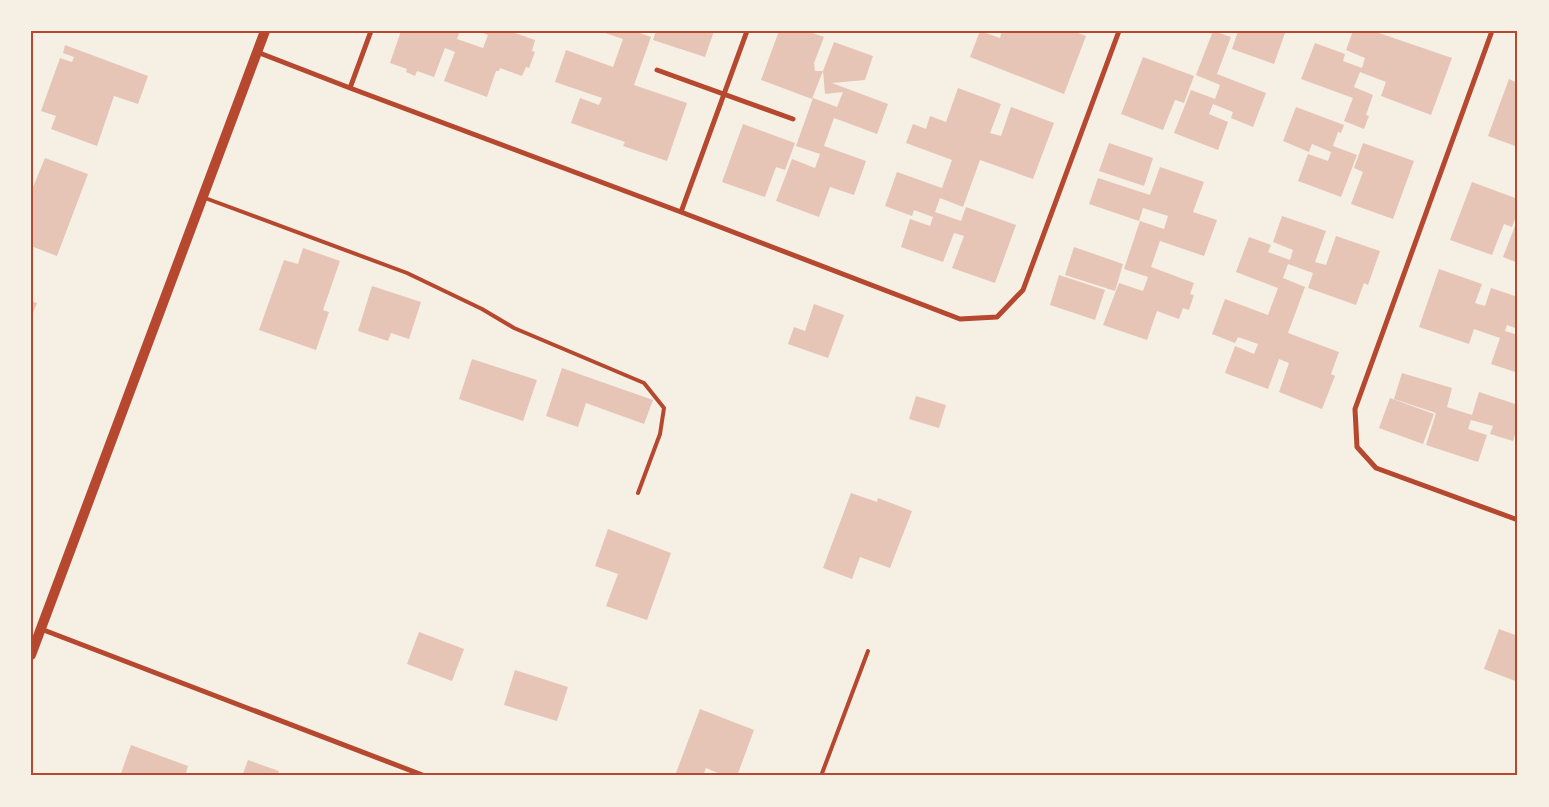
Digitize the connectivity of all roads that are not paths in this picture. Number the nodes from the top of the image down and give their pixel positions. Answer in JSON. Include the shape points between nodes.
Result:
{"nodes":[{"id":1,"x":265,"y":31,"type":"edge"},
{"id":2,"x":371,"y":31,"type":"edge"},
{"id":3,"x":747,"y":31,"type":"edge"},
{"id":4,"x":1119,"y":31,"type":"edge"},
{"id":5,"x":1492,"y":31,"type":"edge"},
{"id":6,"x":257,"y":52,"type":"junction"},
{"id":7,"x":657,"y":70,"type":"dead end"},
{"id":8,"x":350,"y":88,"type":"junction"},
{"id":9,"x":724,"y":95,"type":"junction"},
{"id":10,"x":792,"y":119,"type":"dead end"},
{"id":11,"x":202,"y":197,"type":"junction"},
{"id":12,"x":681,"y":212,"type":"junction"},
{"id":13,"x":638,"y":492,"type":"dead end"},
{"id":14,"x":1518,"y":520,"type":"edge"},
{"id":15,"x":41,"y":629,"type":"junction"},
{"id":16,"x":868,"y":652,"type":"dead end"},
{"id":17,"x":31,"y":655,"type":"edge"},
{"id":18,"x":425,"y":776,"type":"edge"},
{"id":19,"x":821,"y":776,"type":"edge"}],
"edges":[{"from":1,"to":6,"type":"main road"},
{"from":2,"to":8,"type":"street"},
{"from":3,"to":9,"type":"street"},
{"from":4,"to":12,"type":"street","via":[[1023,290],[997,317],[960,319]]},
{"from":5,"to":14,"type":"street","via":[[1355,409],[1357,447],[1376,468]]},
{"from":6,"to":8,"type":"street"},
{"from":6,"to":11,"type":"main road"},
{"from":7,"to":9,"type":"street"},
{"from":8,"to":12,"type":"street"},
{"from":9,"to":10,"type":"street"},
{"from":9,"to":12,"type":"street"},
{"from":11,"to":13,"type":"lane","via":[[407,273],[514,328],[644,383],[664,408],[660,434]]},
{"from":11,"to":15,"type":"main road"},
{"from":15,"to":17,"type":"main road"},
{"from":15,"to":18,"type":"street"},
{"from":16,"to":19,"type":"lane"}]}
